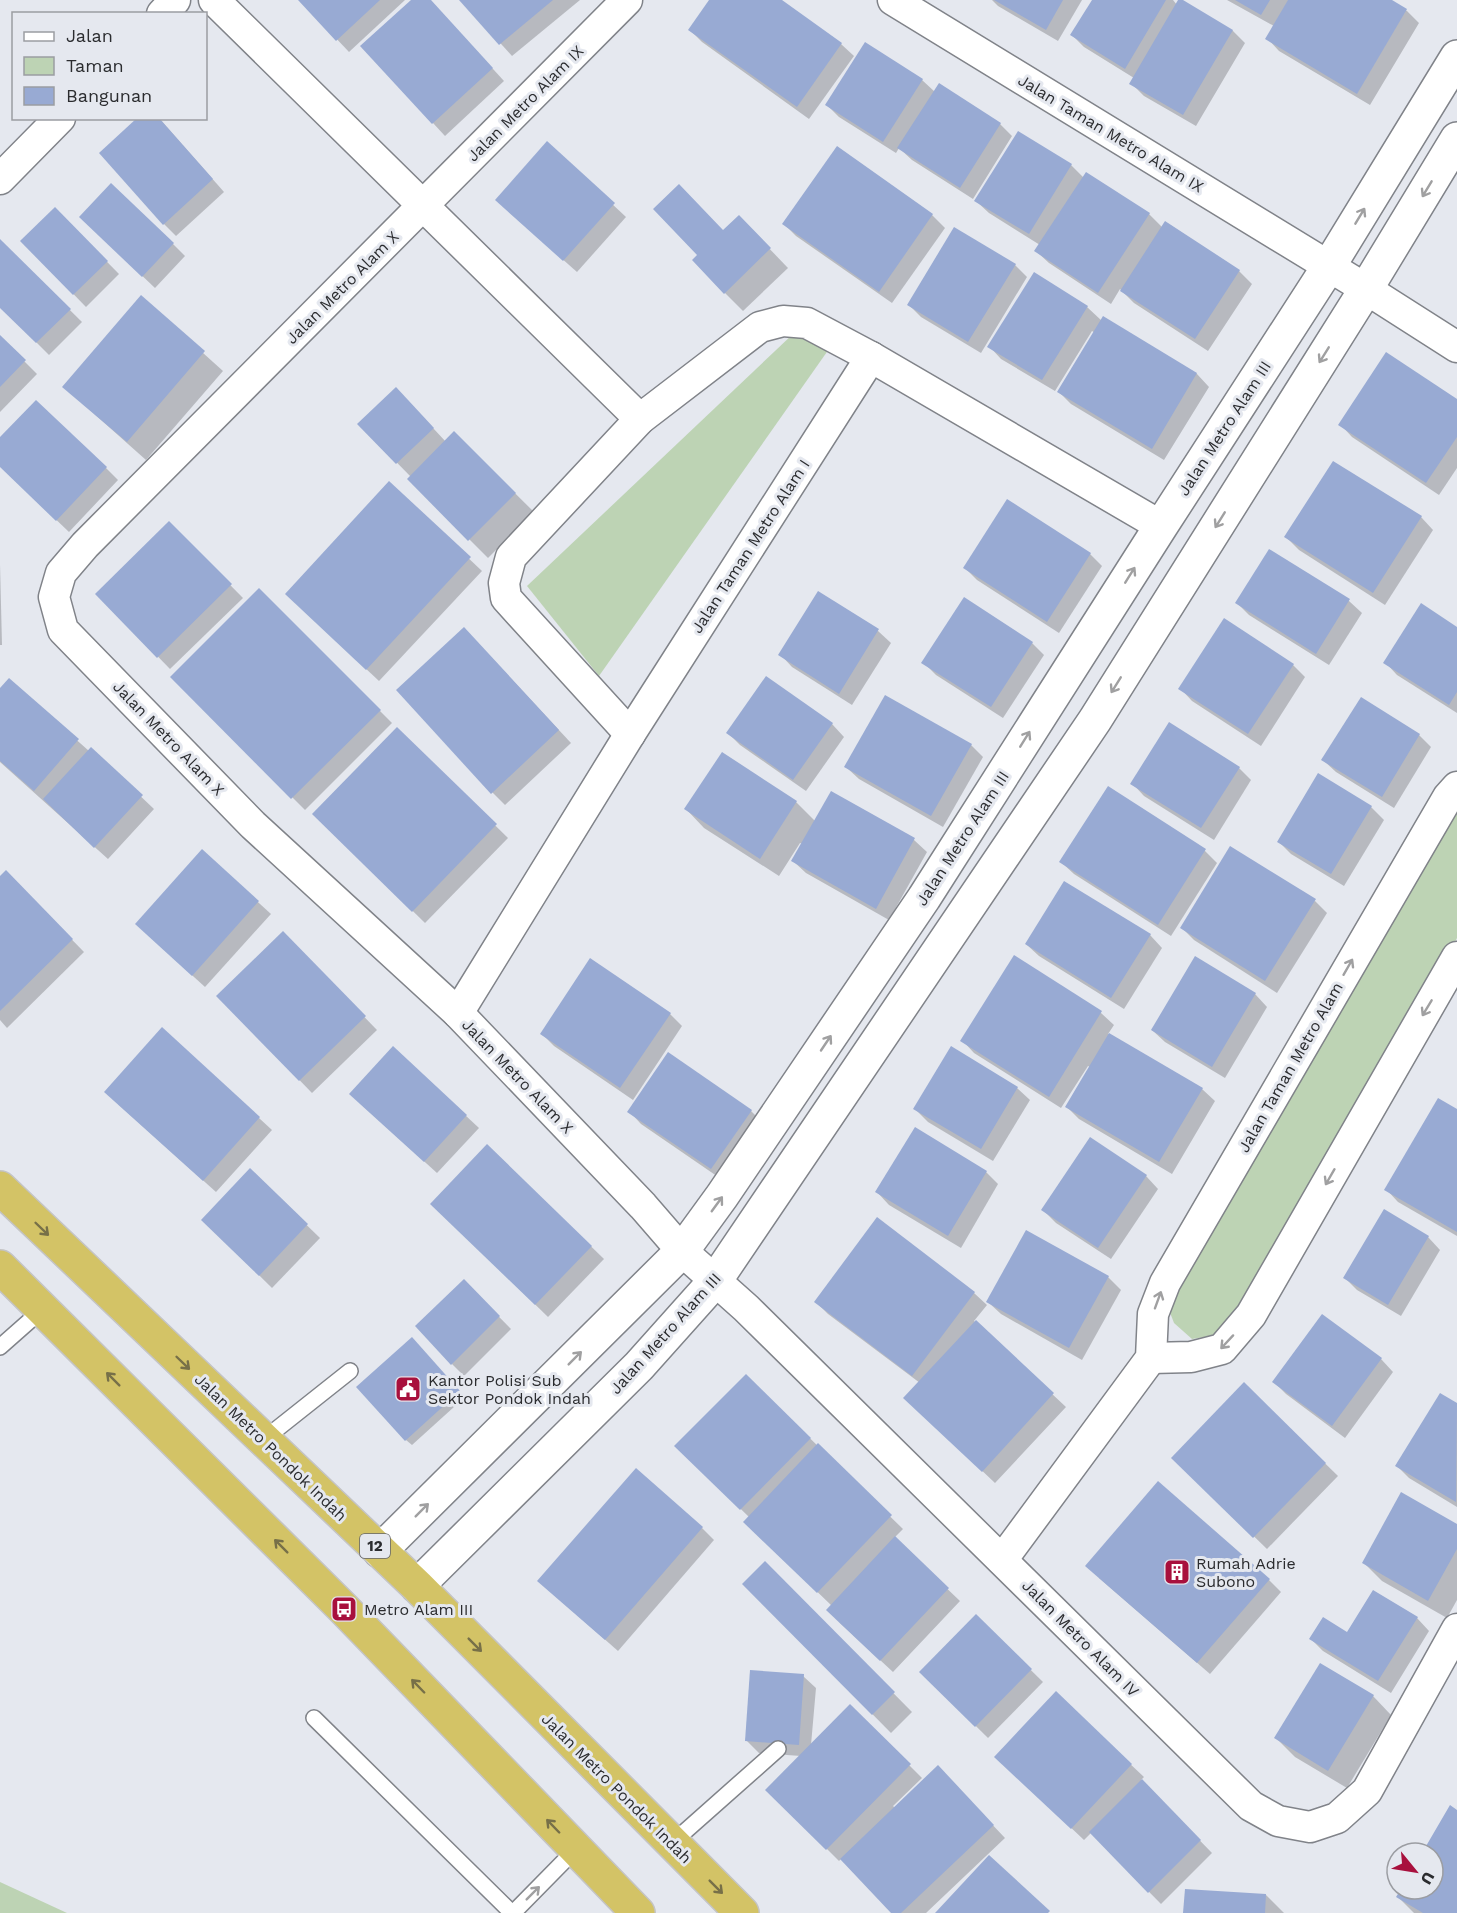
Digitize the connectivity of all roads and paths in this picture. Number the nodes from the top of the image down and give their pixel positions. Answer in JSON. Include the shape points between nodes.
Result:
{"nodes":[{"id":1,"x":175,"y":0,"type":"edge"},
{"id":2,"x":214,"y":0,"type":"edge"},
{"id":3,"x":627,"y":0,"type":"edge"},
{"id":4,"x":893,"y":0,"type":"edge"},
{"id":5,"x":164,"y":12,"type":"edge"},
{"id":6,"x":1457,"y":57,"type":"edge"},
{"id":7,"x":58,"y":120,"type":"edge"},
{"id":8,"x":1457,"y":139,"type":"edge"},
{"id":9,"x":0,"y":179,"type":"edge"},
{"id":10,"x":423,"y":206,"type":"junction"},
{"id":11,"x":1329,"y":266,"type":"junction"},
{"id":12,"x":1366,"y":289,"type":"junction"},
{"id":13,"x":1457,"y":347,"type":"edge"},
{"id":14,"x":871,"y":357,"type":"junction"},
{"id":15,"x":640,"y":419,"type":"junction"},
{"id":16,"x":1161,"y":526,"type":"junction"},
{"id":17,"x":630,"y":734,"type":"junction"},
{"id":18,"x":1457,"y":787,"type":"edge"},
{"id":19,"x":1457,"y":957,"type":"edge"},
{"id":20,"x":458,"y":1013,"type":"junction"},
{"id":21,"x":0,"y":1188,"type":"edge"},
{"id":22,"x":682,"y":1251,"type":"junction"},
{"id":23,"x":0,"y":1267,"type":"edge"},
{"id":24,"x":715,"y":1281,"type":"junction"},
{"id":25,"x":43,"y":1309,"type":"junction"},
{"id":26,"x":0,"y":1347,"type":"edge"},
{"id":27,"x":1151,"y":1358,"type":"junction"},
{"id":28,"x":350,"y":1371,"type":"dead end"},
{"id":29,"x":263,"y":1440,"type":"junction"},
{"id":30,"x":380,"y":1551,"type":"junction"},
{"id":31,"x":1002,"y":1560,"type":"junction"},
{"id":32,"x":417,"y":1586,"type":"junction"},
{"id":33,"x":1457,"y":1629,"type":"edge"},
{"id":34,"x":314,"y":1718,"type":"dead end"},
{"id":35,"x":778,"y":1749,"type":"dead end"},
{"id":36,"x":672,"y":1843,"type":"junction"},
{"id":37,"x":576,"y":1850,"type":"junction"},
{"id":38,"x":626,"y":1907,"type":"edge"},
{"id":39,"x":512,"y":1913,"type":"edge"},
{"id":40,"x":742,"y":1913,"type":"edge"}],
"edges":[{"from":1,"to":5,"type":"street"},
{"from":2,"to":10,"type":"street"},
{"from":3,"to":10,"type":"street","name":"Jalan Metro Alam IX"},
{"from":4,"to":11,"type":"street","name":"Jalan Taman Metro Alam IX"},
{"from":11,"to":6,"type":"street","name":"Jalan Metro Alam III","one_way":true},
{"from":7,"to":9,"type":"street"},
{"from":8,"to":12,"type":"street","name":"Jalan Metro Alam III","one_way":true},
{"from":10,"to":15,"type":"street"},
{"from":10,"to":20,"type":"street","name":"Jalan Metro Alam X","via":[[85,544],[61,573],[54,597],[63,630],[253,825]]},
{"from":11,"to":12,"type":"street"},
{"from":11,"to":16,"type":"street","name":"Jalan Metro Alam III"},
{"from":12,"to":13,"type":"street"},
{"from":12,"to":24,"type":"street","name":"Jalan Metro Alam III","one_way":true,"via":[[1095,720]]},
{"from":14,"to":15,"type":"street","via":[[807,323],[783,321],[760,327]]},
{"from":14,"to":16,"type":"street"},
{"from":14,"to":17,"type":"street","name":"Jalan Taman Metro Alam I"},
{"from":15,"to":17,"type":"street","via":[[511,557],[504,583],[506,598]]},
{"from":22,"to":16,"type":"street","name":"Jalan Metro Alam III","one_way":true,"via":[[924,898]]},
{"from":17,"to":20,"type":"street","name":"Jalan Taman Metro Alam I"},
{"from":27,"to":18,"type":"street","name":"Jalan Taman Metro Alam","one_way":true,"via":[[1153,1314],[1165,1283]]},
{"from":19,"to":27,"type":"street","one_way":true,"via":[[1251,1315],[1222,1349],[1191,1358]]},
{"from":20,"to":22,"type":"street","name":"Jalan Metro Alam X"},
{"from":21,"to":29,"type":"highway","name":"Jalan Metro Pondok Indah","number":"12","one_way":true},
{"from":22,"to":24,"type":"street","name":"Jalan Metro Alam IV"},
{"from":30,"to":22,"type":"street","name":"Jalan Metro Alam III","one_way":true},
{"from":23,"to":25,"type":"highway"},
{"from":24,"to":31,"type":"street","name":"Jalan Metro Alam IV"},
{"from":24,"to":32,"type":"street","name":"Jalan Metro Alam III","via":[[639,1366]]},
{"from":25,"to":26,"type":"lane"},
{"from":37,"to":25,"type":"highway","one_way":true,"via":[[335,1600]]},
{"from":27,"to":31,"type":"street"},
{"from":28,"to":29,"type":"lane"},
{"from":29,"to":30,"type":"highway","name":"Jalan Metro Pondok Indah","number":"12"},
{"from":30,"to":32,"type":"highway","name":"Jalan Metro Pondok Indah","number":"12"},
{"from":31,"to":33,"type":"street","name":"Jalan Metro Alam IV","via":[[1251,1806],[1278,1821],[1310,1827],[1337,1818],[1367,1791]]},
{"from":32,"to":36,"type":"highway","name":"Jalan Metro Pondok Indah","number":"12","one_way":true},
{"from":34,"to":39,"type":"lane"},
{"from":35,"to":36,"type":"lane"},
{"from":36,"to":40,"type":"highway","name":"Jalan Metro Pondok Indah","number":"12","one_way":true},
{"from":37,"to":38,"type":"highway"},
{"from":39,"to":37,"type":"lane","one_way":true}]}
